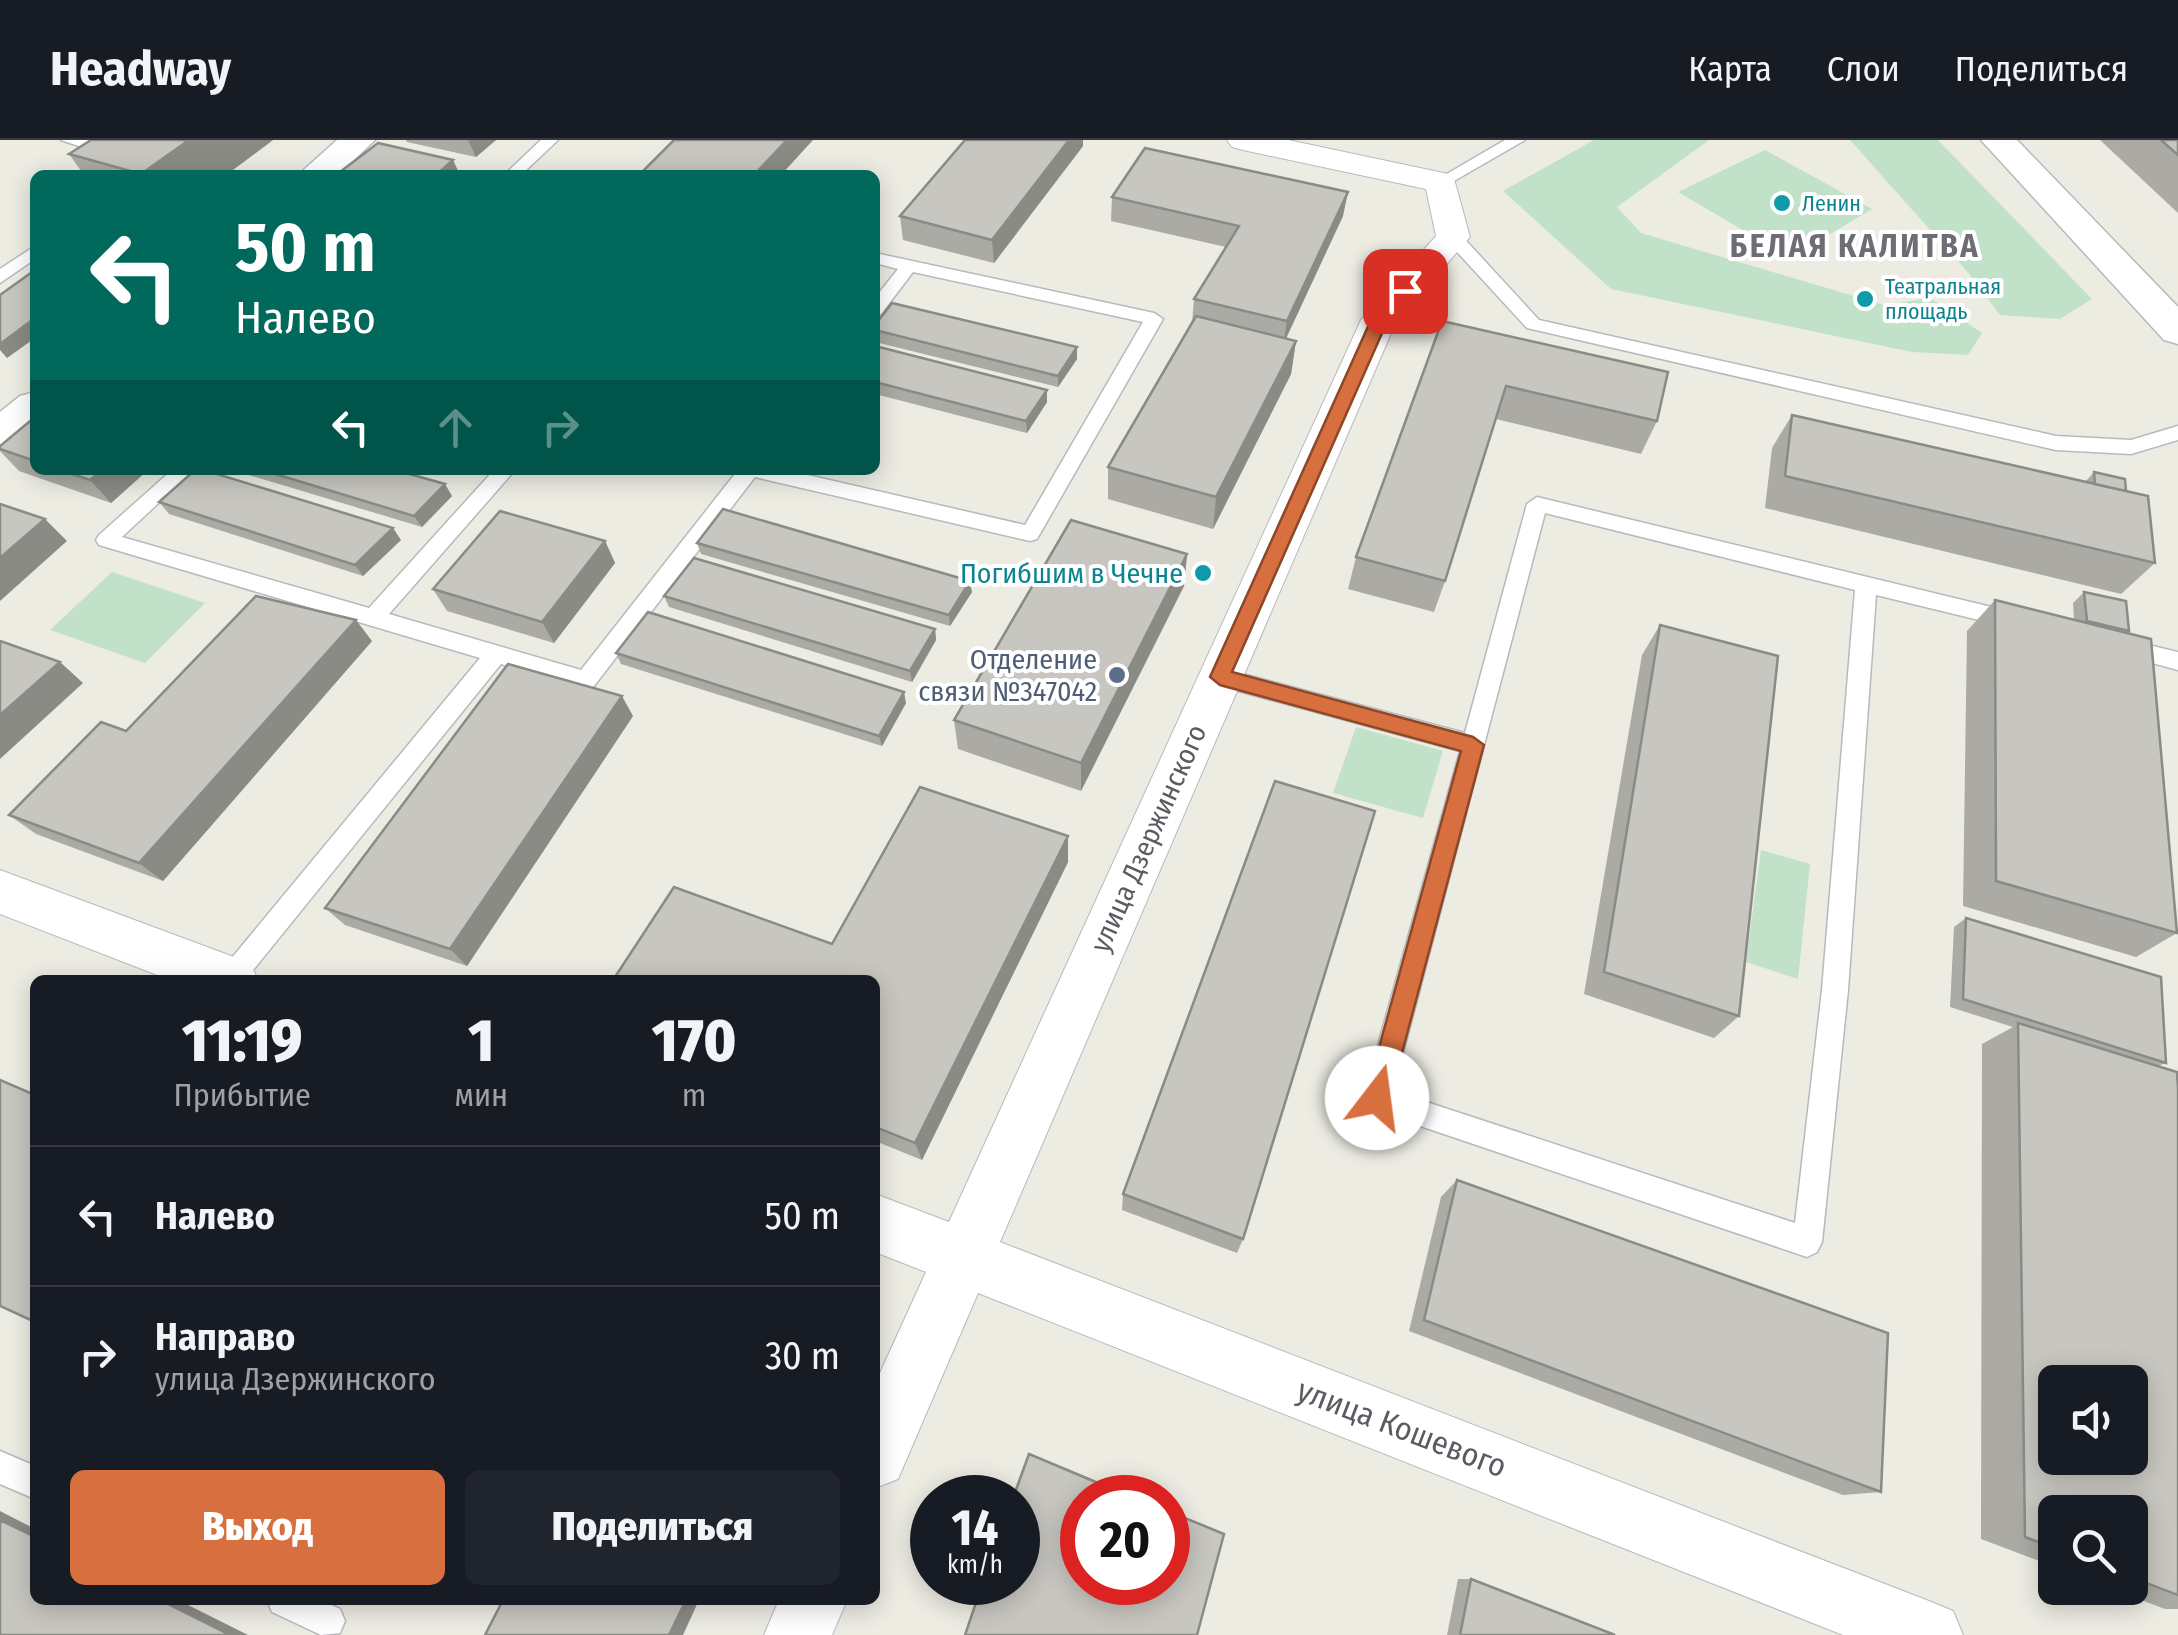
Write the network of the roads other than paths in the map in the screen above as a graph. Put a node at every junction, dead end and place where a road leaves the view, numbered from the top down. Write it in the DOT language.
graph roads {
  1 [pos="69,140"];
  2 [pos="124,140"];
  3 [pos="358,140"];
  4 [pos="550,140"];
  5 [pos="1244,140"];
  6 [pos="1516,140"];
  7 [pos="1998,140"];
  8 [pos="322,170"];
  9 [pos="517,170"];
  10 [pos="1441,182"];
  11 [pos="1454,236"];
  12 [pos="30,255"];
  13 [pos="880,259"];
  14 [pos="910,266"];
  15 [pos="0,278"];
  16 [pos="880,304"];
  17 [pos="2178,331"];
  18 [pos="30,410"];
  19 [pos="2178,433"];
  20 [pos="0,435"];
  21 [pos="178,475"];
  22 [pos="502,475"];
  23 [pos="748,475"];
  24 [pos="774,475"];
  25 [pos="1866,587"];
  26 [pos="371,620"];
  27 [pos="2046,628"];
  28 [pos="2102,642"];
  29 [pos="496,654"];
  30 [pos="2178,661"];
  31 [pos="1220,677"];
  32 [pos="1473,745"];
  33 [pos="0,892"];
  34 [pos="218,975"];
  35 [pos="235,975"];
  36 [pos="880,1225"];
  37 [pos="962,1255"];
  38 [pos="880,1444"];
  39 [pos="0,1467"];
  40 [pos="30,1481"];
  41 [pos="294,1605"];
  42 [pos="811,1605"];
  43 [pos="328,1621"];
  44 [pos="798,1635"];
  45 [pos="1928,1635"];
  1 -- 2 [label="lane"];
  3 -- 8 [label="main road"];
  4 -- 9 [label="lane"];
  5 -- 10 [label="street"];
  6 -- 10 [label="lane"];
  7 -- 17 [label="main road"];
  10 -- 11 [label="street"];
  11 -- 19 [label="lane"];
  11 -- 31 [label="street, улица Дзержинского"];
  12 -- 15 [label="lane"];
  13 -- 14 [label="lane"];
  14 -- 16 [label="lane"];
  14 -- 24 [label="lane"];
  18 -- 20 [label="main road"];
  21 -- 26 [label="lane"];
  22 -- 26 [label="lane"];
  23 -- 29 [label="lane"];
  25 -- 27 [label="lane"];
  25 -- 32 [label="lane"];
  25 -- 32 [label="lane"];
  26 -- 29 [label="lane"];
  28 -- 30 [label="lane"];
  29 -- 35 [label="lane"];
  31 -- 32 [label="lane"];
  31 -- 37 [label="street, улица Дзержинского"];
  33 -- 34 [label="street"];
  36 -- 37 [label="street, улица Кошевого"];
  37 -- 38 [label="street, улица Дзержинского"];
  37 -- 45 [label="street, улица Кошевого"];
  39 -- 40 [label="lane"];
  41 -- 43 [label="lane"];
  42 -- 44 [label="street"];
}
